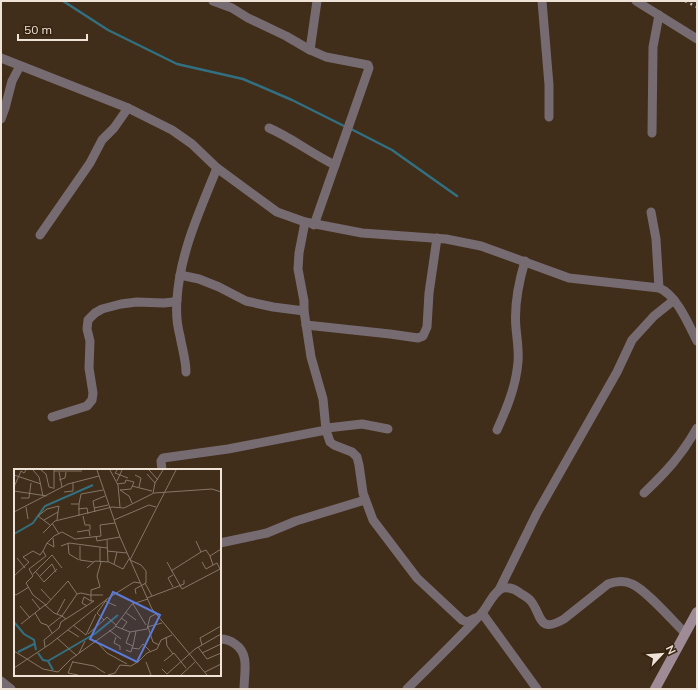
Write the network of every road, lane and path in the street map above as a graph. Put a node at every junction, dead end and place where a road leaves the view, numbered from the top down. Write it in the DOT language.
graph roads {
  1 [pos="213,1"];
  2 [pos="317,1"];
  3 [pos="542,1"];
  4 [pos="636,1"];
  5 [pos="660,14"];
  6 [pos="697,39"];
  7 [pos="310,50"];
  8 [pos="1,58"];
  9 [pos="20,66"];
  10 [pos="128,108"];
  11 [pos="549,117"];
  12 [pos="1,119"];
  13 [pos="269,128"];
  14 [pos="652,133"];
  15 [pos="335,165"];
  16 [pos="217,168"];
  17 [pos="651,212"];
  18 [pos="304,222"];
  19 [pos="314,225"];
  20 [pos="40,235"];
  21 [pos="437,238"];
  22 [pos="526,261"];
  23 [pos="180,275"];
  24 [pos="659,288"];
  25 [pos="177,300"];
  26 [pos="674,300"];
  27 [pos="304,311"];
  28 [pos="306,325"];
  29 [pos="697,340"];
  30 [pos="186,372"];
  31 [pos="52,417"];
  32 [pos="697,428"];
  33 [pos="326,429"];
  34 [pos="388,429"];
  35 [pos="497,430"];
  36 [pos="162,469"];
  37 [pos="644,493"];
  38 [pos="365,500"];
  39 [pos="221,543"];
  40 [pos="499,590"];
  41 [pos="697,612"];
  42 [pos="482,613"];
  43 [pos="685,633"];
  44 [pos="221,639"];
  45 [pos="1,681"];
  46 [pos="10,689"];
  47 [pos="244,689"];
  48 [pos="407,689"];
  49 [pos="537,689"];
  50 [pos="654,689"];
  1 -- 7 [label="street"];
  2 -- 7 [label="street"];
  3 -- 11 [label="street"];
  4 -- 5 [label="street"];
  5 -- 6 [label="street"];
  5 -- 14 [label="street"];
  7 -- 15 [label="street"];
  8 -- 9 [label="street"];
  9 -- 10 [label="street"];
  9 -- 12 [label="street"];
  10 -- 16 [label="street"];
  10 -- 20 [label="street"];
  13 -- 15 [label="street"];
  15 -- 19 [label="street"];
  16 -- 18 [label="street"];
  16 -- 23 [label="street"];
  17 -- 24 [label="street"];
  18 -- 19 [label="street"];
  18 -- 27 [label="street"];
  19 -- 21 [label="street"];
  21 -- 22 [label="street"];
  21 -- 28 [label="street"];
  22 -- 24 [label="street"];
  22 -- 35 [label="street"];
  23 -- 25 [label="street"];
  23 -- 27 [label="street"];
  24 -- 26 [label="street"];
  25 -- 30 [label="street"];
  25 -- 31 [label="street"];
  26 -- 29 [label="street"];
  26 -- 40 [label="street"];
  27 -- 28 [label="street"];
  28 -- 33 [label="street"];
  32 -- 37 [label="street"];
  33 -- 34 [label="street"];
  33 -- 36 [label="street"];
  33 -- 38 [label="street"];
  38 -- 39 [label="street"];
  38 -- 42 [label="street"];
  40 -- 42 [label="street"];
  40 -- 43 [label="street"];
  41 -- 43 [label="main road"];
  42 -- 48 [label="street"];
  42 -- 49 [label="street"];
  43 -- 50 [label="main road"];
  44 -- 47 [label="street"];
  45 -- 46 [label="street"];
}
